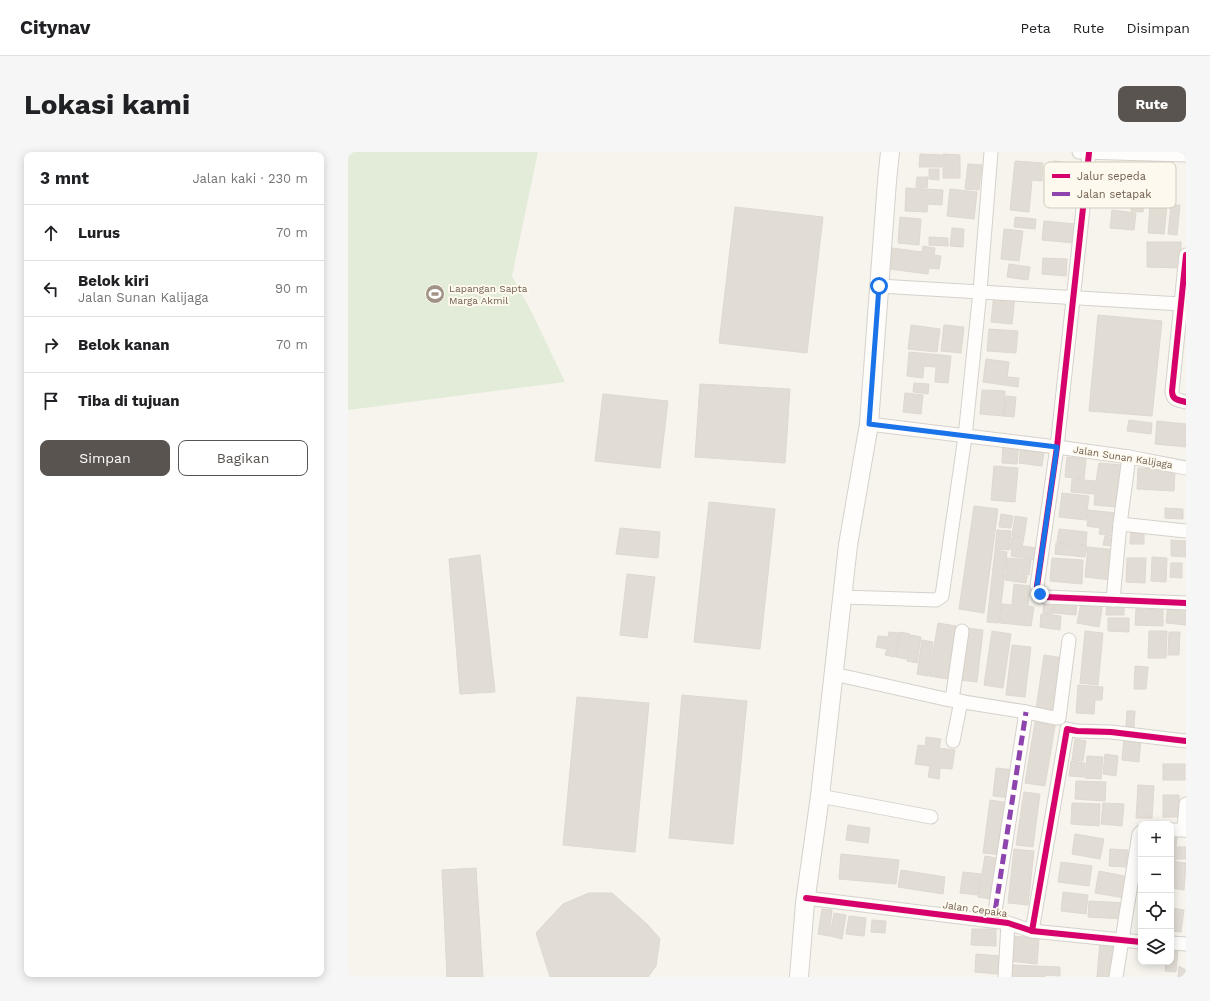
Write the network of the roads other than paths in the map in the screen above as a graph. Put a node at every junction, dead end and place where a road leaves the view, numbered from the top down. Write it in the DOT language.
graph roads {
  1 [pos="890,152"];
  2 [pos="991,152"];
  3 [pos="1084,152"];
  4 [pos="1186,155"];
  5 [pos="1083,162"];
  6 [pos="1079,208"];
  7 [pos="1186,255"];
  8 [pos="879,286"];
  9 [pos="980,291"];
  10 [pos="1072,297"];
  11 [pos="1181,304"];
  12 [pos="1186,402"];
  13 [pos="869,424"];
  14 [pos="965,437"];
  15 [pos="1057,447"];
  16 [pos="1129,457"];
  17 [pos="1186,468"];
  18 [pos="1120,524"];
  19 [pos="1186,530"];
  20 [pos="842,597"];
  21 [pos="1113,600"];
  22 [pos="1186,603"];
  23 [pos="962,631"];
  24 [pos="1069,640"];
  25 [pos="834,674"];
  26 [pos="956,701"];
  27 [pos="1026,712"];
  28 [pos="953,741"];
  29 [pos="1186,741"];
  30 [pos="820,796"];
  31 [pos="1186,804"];
  32 [pos="931,817"];
  33 [pos="1180,830"];
  34 [pos="1138,840"];
  35 [pos="806,898"];
  36 [pos="1008,923"];
  37 [pos="1032,931"];
  38 [pos="1122,941"];
  39 [pos="1138,942"];
  40 [pos="1174,943"];
  41 [pos="1186,944"];
  42 [pos="799,977"];
  43 [pos="1005,977"];
  44 [pos="1116,977"];
  1 -- 8 [label="main road"];
  2 -- 9 [label="street"];
  3 -- 4 [label="street"];
  3 -- 5 [label="street"];
  6 -- 10 [label="street"];
  7 -- 11 [label="street"];
  8 -- 9 [label="street"];
  8 -- 13 [label="main road"];
  9 -- 10 [label="street"];
  9 -- 14 [label="street"];
  10 -- 11 [label="street"];
  10 -- 15 [label="street"];
  11 -- 12 [label="street"];
  13 -- 14 [label="street, Jalan Sunan Kalijaga"];
  13 -- 20 [label="main road"];
  14 -- 15 [label="street, Jalan Sunan Kalijaga"];
  14 -- 20 [label="street"];
  15 -- 16 [label="street, Jalan Sunan Kalijaga"];
  15 -- 21 [label="street"];
  16 -- 17 [label="street, Jalan Sunan Kalijaga"];
  16 -- 18 [label="street"];
  18 -- 19 [label="street"];
  18 -- 21 [label="street"];
  20 -- 25 [label="main road"];
  21 -- 22 [label="street"];
  23 -- 26 [label="street"];
  24 -- 27 [label="street"];
  25 -- 26 [label="street"];
  25 -- 30 [label="main road"];
  26 -- 27 [label="street"];
  26 -- 28 [label="street"];
  27 -- 36 [label="street"];
  29 -- 37 [label="street"];
  30 -- 32 [label="street"];
  30 -- 35 [label="main road"];
  31 -- 33 [label="street"];
  34 -- 38 [label="street"];
  35 -- 36 [label="street, Jalan Cepaka"];
  35 -- 42 [label="main road"];
  36 -- 37 [label="street, Jalan Cepaka"];
  36 -- 43 [label="street"];
  37 -- 38 [label="street, Jalan Cepaka"];
  38 -- 39 [label="street, Jalan Cepaka"];
  38 -- 44 [label="street"];
  40 -- 41 [label="street"];
}
